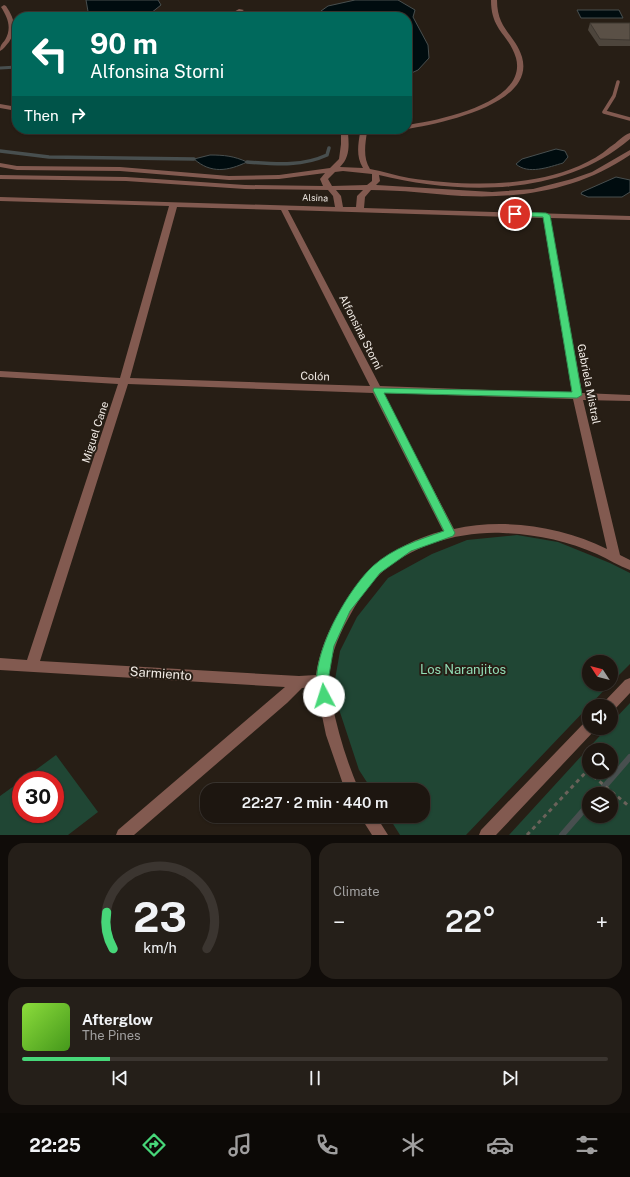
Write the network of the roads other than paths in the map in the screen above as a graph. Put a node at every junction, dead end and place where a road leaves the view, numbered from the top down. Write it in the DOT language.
graph roads {
  1 [pos="494,0"];
  2 [pos="4,7"];
  3 [pos="241,10"];
  4 [pos="237,12"];
  5 [pos="12,20"];
  6 [pos="12,27"];
  7 [pos="0,49"];
  8 [pos="618,82"];
  9 [pos="0,97"];
  10 [pos="0,106"];
  11 [pos="12,106"];
  12 [pos="12,108"];
  13 [pos="630,119"];
  14 [pos="412,126"];
  15 [pos="344,134"];
  16 [pos="364,134"];
  17 [pos="630,135"];
  18 [pos="630,152"];
  19 [pos="0,165"];
  20 [pos="331,170"];
  21 [pos="372,171"];
  22 [pos="0,177"];
  23 [pos="330,188"];
  24 [pos="366,188"];
  25 [pos="0,199"];
  26 [pos="174,204"];
  27 [pos="283,207"];
  28 [pos="339,209"];
  29 [pos="360,210"];
  30 [pos="546,215"];
  31 [pos="630,218"];
  32 [pos="0,374"];
  33 [pos="124,381"];
  34 [pos="378,390"];
  35 [pos="577,395"];
  36 [pos="630,398"];
  37 [pos="450,533"];
  38 [pos="615,557"];
  39 [pos="630,566"];
  40 [pos="0,664"];
  41 [pos="32,665"];
  42 [pos="322,681"];
  43 [pos="299,682"];
  44 [pos="630,684"];
  45 [pos="616,699"];
  46 [pos="582,734"];
  47 [pos="349,783"];
  48 [pos="372,823"];
  49 [pos="123,835"];
  50 [pos="381,835"];
  51 [pos="486,835"];
  1 -- 14 [label="street"];
  2 -- 5 [label="street"];
  3 -- 4 [label="street"];
  6 -- 7 [label="street"];
  8 -- 13 [label="lane"];
  9 -- 11 [label="street"];
  10 -- 12 [label="street"];
  15 -- 20 [label="street"];
  16 -- 21 [label="street"];
  17 -- 21 [label="street"];
  18 -- 24 [label="street"];
  19 -- 20 [label="street"];
  20 -- 21 [label="street"];
  20 -- 23 [label="street"];
  21 -- 24 [label="street"];
  22 -- 23 [label="street"];
  23 -- 24 [label="street"];
  23 -- 28 [label="street"];
  24 -- 29 [label="street"];
  25 -- 26 [label="street, Alsina"];
  26 -- 27 [label="street, Alsina"];
  26 -- 33 [label="street, Miguel Cane"];
  27 -- 28 [label="street, Alsina"];
  27 -- 34 [label="street, Alfonsina Storni"];
  28 -- 29 [label="street, Alsina"];
  29 -- 30 [label="street, Alsina"];
  30 -- 31 [label="street, Alsina"];
  30 -- 35 [label="street, Gabriela Mistral"];
  32 -- 33 [label="street, Colón"];
  33 -- 34 [label="street, Colón"];
  33 -- 41 [label="street, Miguel Cane"];
  34 -- 35 [label="street, Colón"];
  34 -- 37 [label="street, Alfonsina Storni"];
  35 -- 36 [label="street, Colón"];
  35 -- 38 [label="street, Gabriela Mistral"];
  37 -- 38 [label="street"];
  37 -- 42 [label="street"];
  38 -- 39 [label="street"];
  40 -- 41 [label="street, Sarmiento"];
  41 -- 43 [label="street, Sarmiento"];
  42 -- 43 [label="street, Sarmiento"];
  42 -- 47 [label="street"];
  43 -- 49 [label="street"];
  44 -- 45 [label="street"];
  46 -- 51 [label="street"];
  48 -- 50 [label="street"];
}
